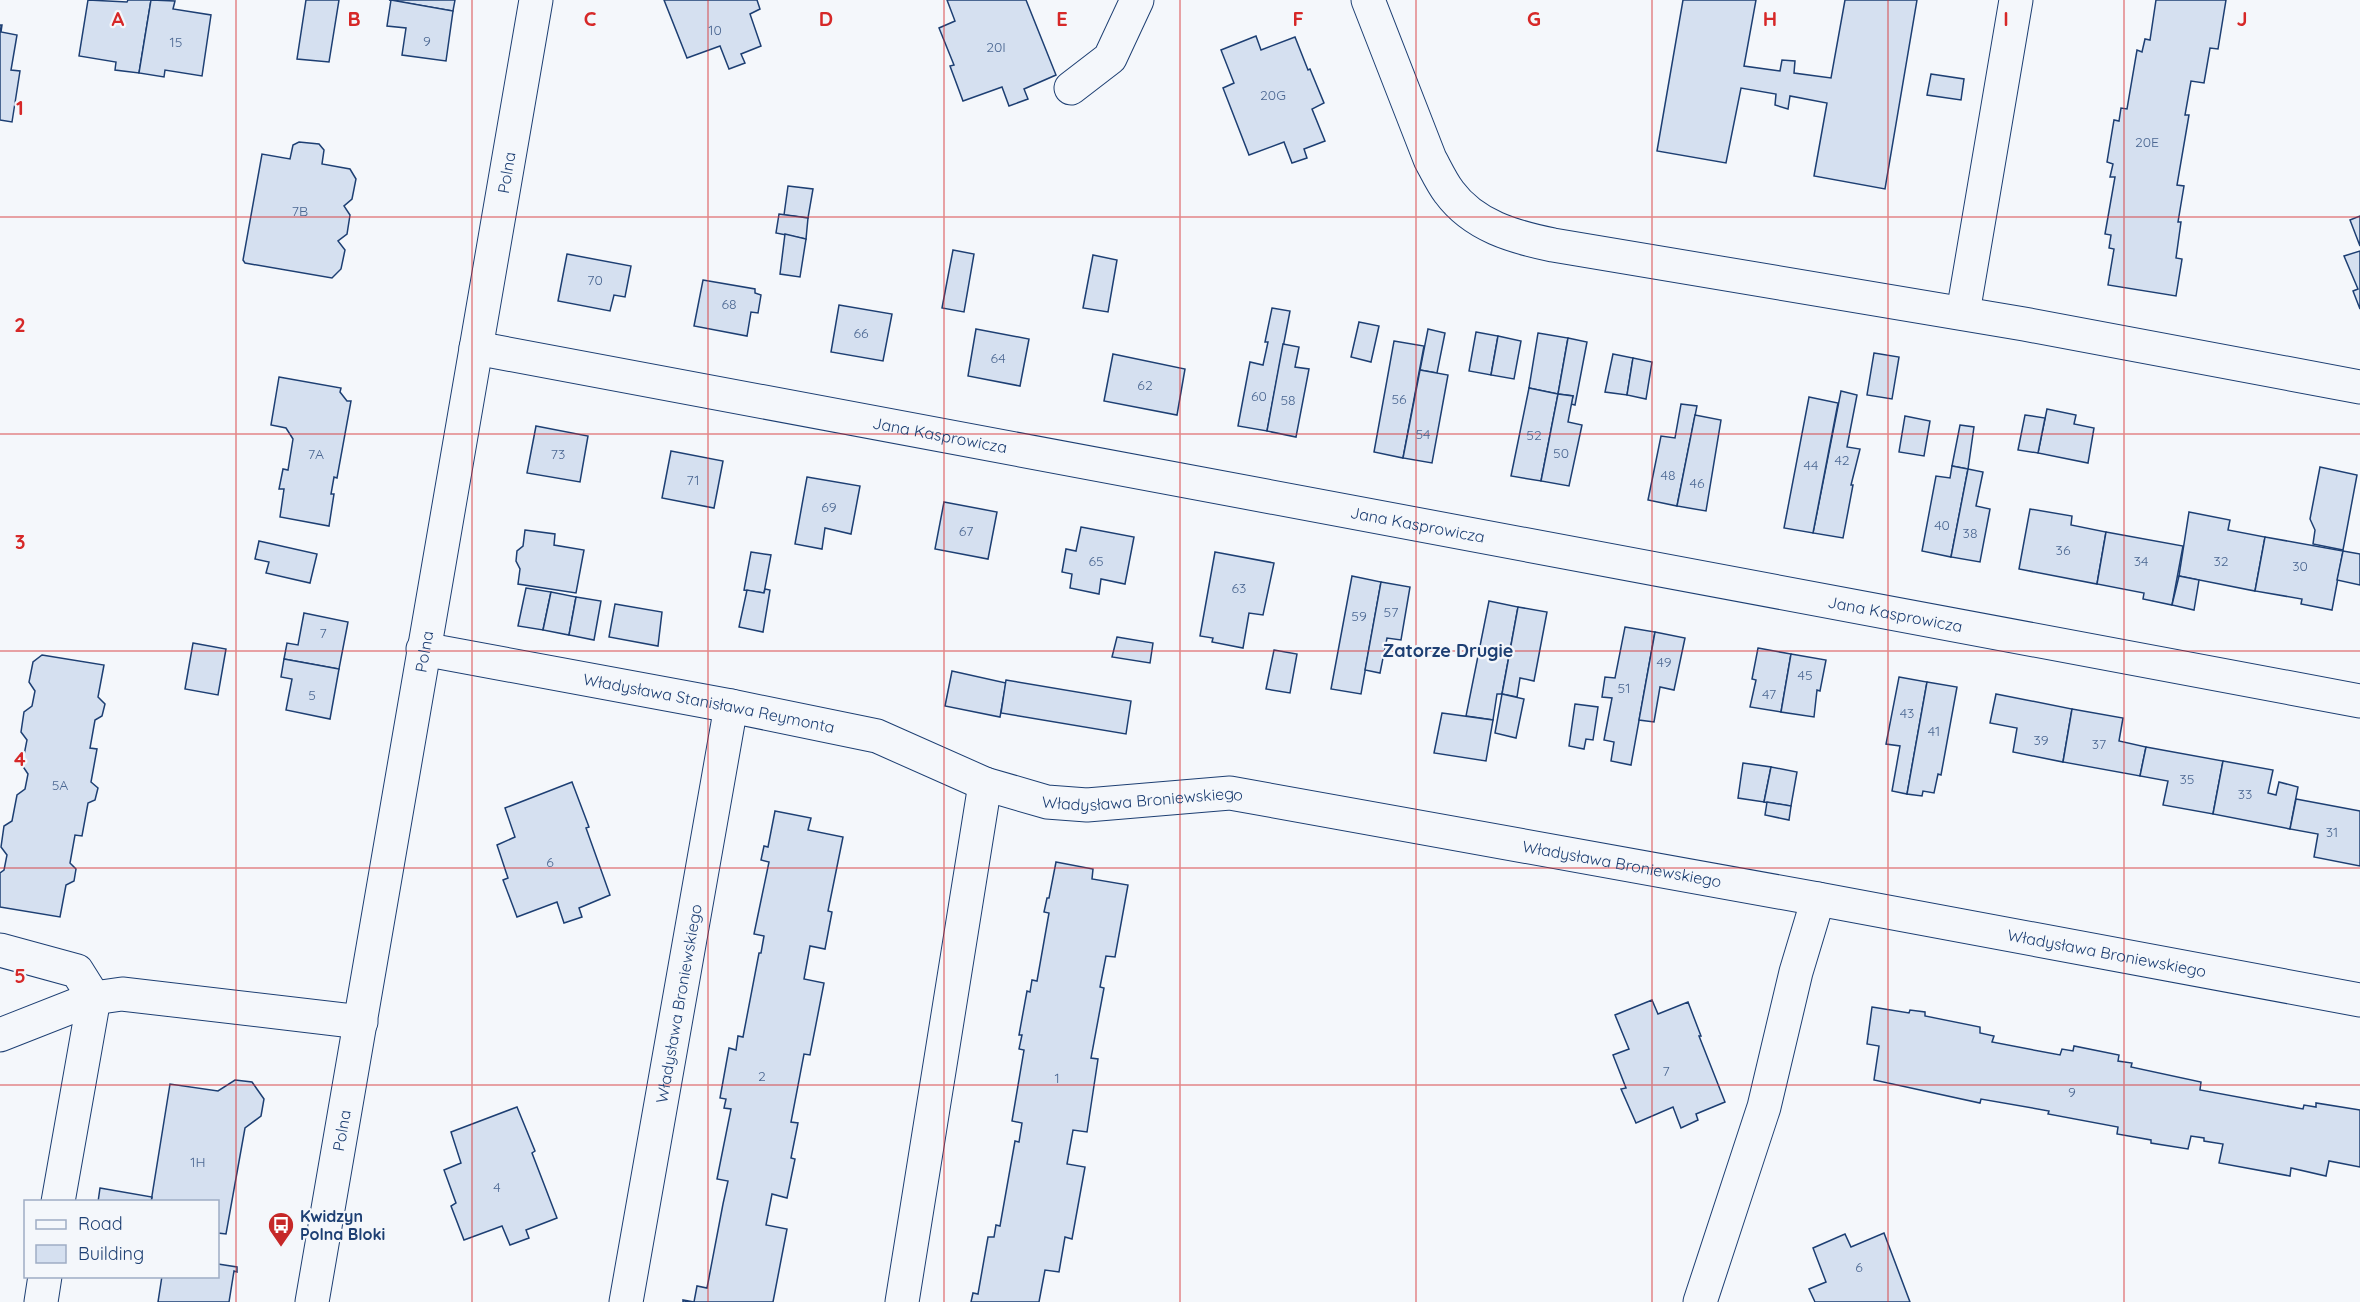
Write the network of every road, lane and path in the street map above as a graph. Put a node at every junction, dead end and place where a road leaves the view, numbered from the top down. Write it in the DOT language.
graph roads {
  1 [pos="536,0"];
  2 [pos="1137,0"];
  3 [pos="1368,0"];
  4 [pos="2016,0"];
  5 [pos="1071,88"];
  6 [pos="1963,313"];
  7 [pos="476,348"];
  8 [pos="2360,387"];
  9 [pos="423,649"];
  10 [pos="2360,701"];
  11 [pos="731,706"];
  12 [pos="985,784"];
  13 [pos="1818,899"];
  14 [pos="0,950"];
  15 [pos="94,998"];
  16 [pos="2360,1000"];
  17 [pos="361,1022"];
  18 [pos="0,1035"];
  19 [pos="58,1200"];
  20 [pos="45,1278"];
  21 [pos="41,1302"];
  22 [pos="312,1302"];
  23 [pos="626,1302"];
  24 [pos="902,1302"];
  25 [pos="1700,1302"];
  1 -- 7 [label="street, Polna"];
  2 -- 5 [label="street"];
  3 -- 6 [label="street"];
  4 -- 6 [label="street"];
  6 -- 8 [label="street"];
  7 -- 9 [label="street, Polna"];
  7 -- 10 [label="street, Jana Kasprowicza"];
  9 -- 11 [label="street, Władysława Stanisława Reymonta"];
  9 -- 17 [label="street, Polna"];
  11 -- 12 [label="street, Władysława Stanisława Reymonta"];
  11 -- 23 [label="street, Władysława Broniewskiego"];
  12 -- 13 [label="street, Władysława Broniewskiego"];
  12 -- 24 [label="street"];
  13 -- 16 [label="street, Władysława Broniewskiego"];
  13 -- 25 [label="street"];
  14 -- 15 [label="street"];
  15 -- 17 [label="street"];
  15 -- 18 [label="street"];
  15 -- 19 [label="street"];
  17 -- 22 [label="street, Polna"];
  20 -- 21 [label="street"];
}
